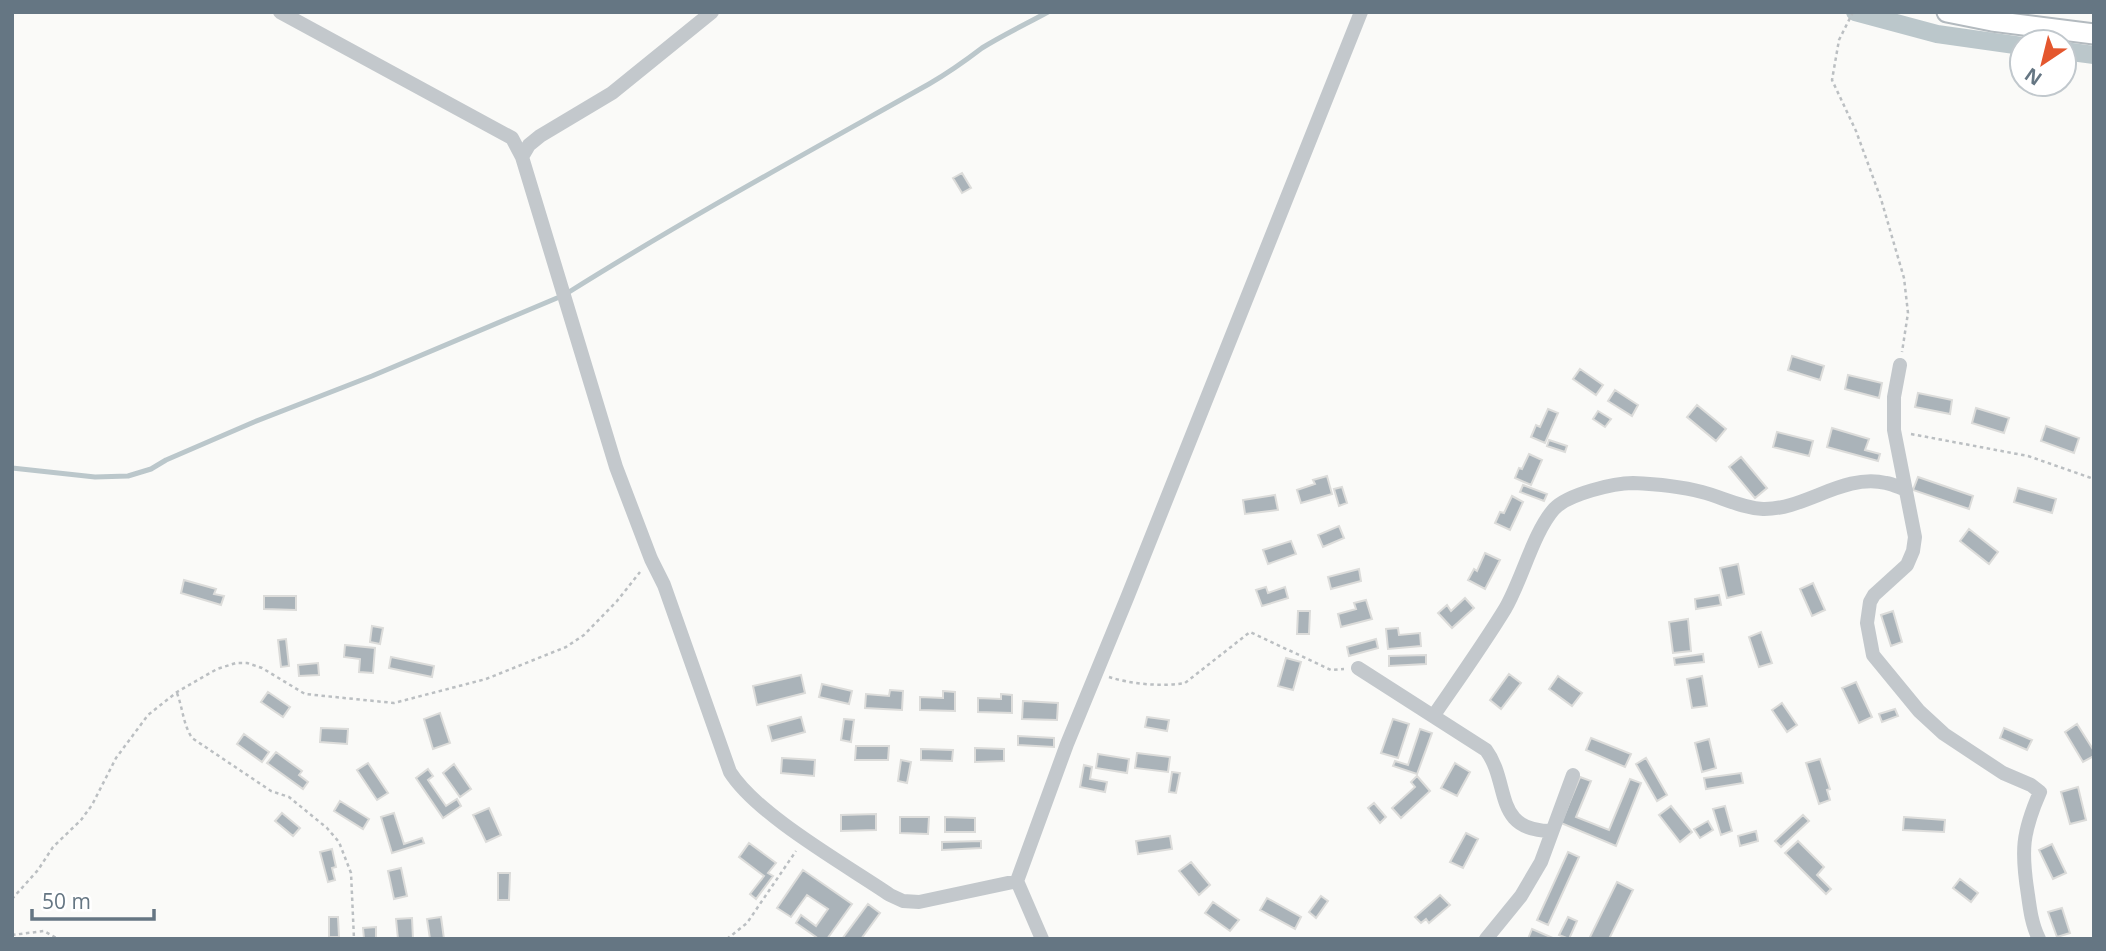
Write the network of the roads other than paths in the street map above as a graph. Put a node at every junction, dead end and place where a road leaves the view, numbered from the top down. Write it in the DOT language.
graph roads {
  1 [pos="280,12"];
  2 [pos="712,12"];
  3 [pos="1361,12"];
  4 [pos="1947,12"];
  5 [pos="2094,34"];
  6 [pos="522,157"];
  7 [pos="1900,365"];
  8 [pos="1906,490"];
  9 [pos="1358,668"];
  10 [pos="1434,715"];
  11 [pos="1573,775"];
  12 [pos="1552,831"];
  13 [pos="1017,880"];
  14 [pos="1042,939"];
  15 [pos="1486,939"];
  16 [pos="2039,939"];
  1 -- 6 [label="street"];
  2 -- 6 [label="street"];
  3 -- 13 [label="street"];
  4 -- 5 [label="street"];
  6 -- 13 [label="street"];
  7 -- 8 [label="street"];
  8 -- 10 [label="street"];
  8 -- 16 [label="street"];
  9 -- 10 [label="street"];
  10 -- 12 [label="street"];
  11 -- 12 [label="street"];
  12 -- 15 [label="street"];
  13 -- 14 [label="street"];
}
